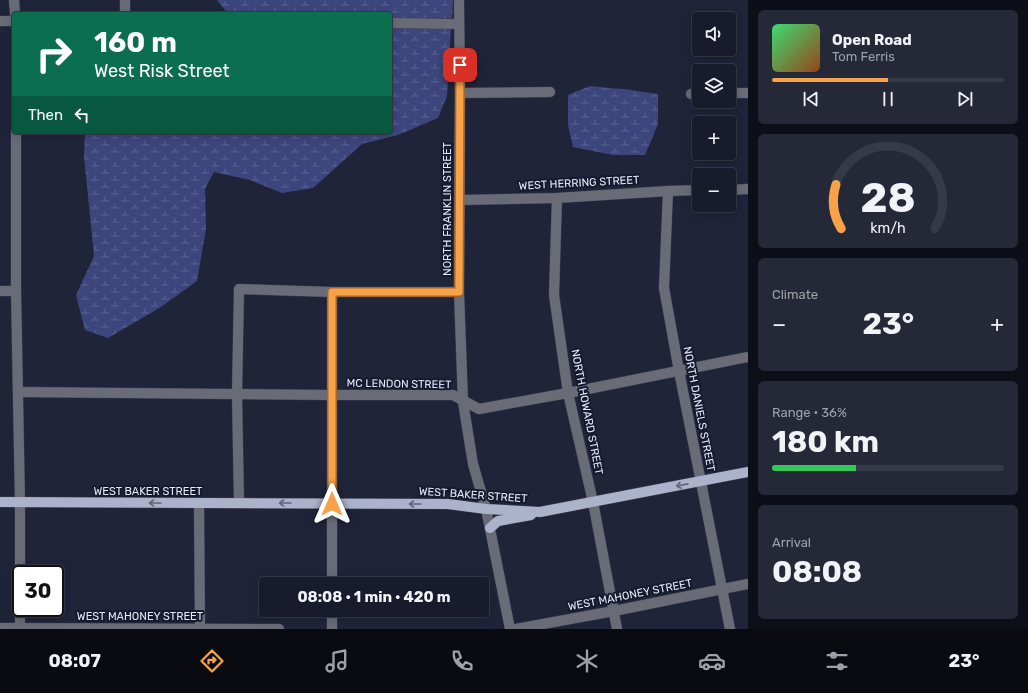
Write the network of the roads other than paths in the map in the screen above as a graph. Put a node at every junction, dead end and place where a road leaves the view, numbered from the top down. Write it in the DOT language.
graph roads {
  1 [pos="14,0"];
  2 [pos="125,0"];
  3 [pos="459,0"];
  4 [pos="15,12"];
  5 [pos="125,12"];
  6 [pos="0,20"];
  7 [pos="12,20"];
  8 [pos="392,23"];
  9 [pos="459,24"];
  10 [pos="550,92"];
  11 [pos="460,93"];
  12 [pos="736,93"];
  13 [pos="748,93"];
  14 [pos="16,134"];
  15 [pos="748,189"];
  16 [pos="692,190"];
  17 [pos="736,190"];
  18 [pos="668,191"];
  19 [pos="557,198"];
  20 [pos="460,200"];
  21 [pos="0,291"];
  22 [pos="16,291"];
  23 [pos="332,292"];
  24 [pos="459,292"];
  25 [pos="748,357"];
  26 [pos="679,371"];
  27 [pos="18,392"];
  28 [pos="568,393"];
  29 [pos="237,394"];
  30 [pos="332,395"];
  31 [pos="464,402"];
  32 [pos="748,472"];
  33 [pos="701,481"];
  34 [pos="0,502"];
  35 [pos="593,502"];
  36 [pos="20,503"];
  37 [pos="199,503"];
  38 [pos="239,503"];
  39 [pos="332,504"];
  40 [pos="486,509"];
  41 [pos="540,512"];
  42 [pos="490,528"];
  43 [pos="332,577"];
  44 [pos="748,584"];
  45 [pos="722,589"];
  46 [pos="614,611"];
  47 [pos="332,617"];
  48 [pos="0,628"];
  49 [pos="20,628"];
  50 [pos="200,629"];
  51 [pos="279,629"];
  52 [pos="332,629"];
  53 [pos="510,629"];
  54 [pos="516,629"];
  55 [pos="617,629"];
  56 [pos="730,629"];
  1 -- 4 [label="street"];
  2 -- 5 [label="street"];
  3 -- 9 [label="street, NORTH FRANKLIN STREET"];
  6 -- 7 [label="street"];
  8 -- 9 [label="street"];
  9 -- 11 [label="street, NORTH FRANKLIN STREET"];
  10 -- 11 [label="street"];
  11 -- 20 [label="street, NORTH FRANKLIN STREET"];
  12 -- 13 [label="street"];
  14 -- 22 [label="street"];
  15 -- 17 [label="street"];
  16 -- 18 [label="street, WEST HERRING STREET"];
  18 -- 19 [label="street, WEST HERRING STREET"];
  18 -- 26 [label="street, NORTH DANIELS STREET"];
  19 -- 20 [label="street, WEST HERRING STREET"];
  19 -- 28 [label="street, NORTH HOWARD STREET"];
  20 -- 24 [label="street, NORTH FRANKLIN STREET"];
  21 -- 22 [label="street"];
  22 -- 27 [label="street"];
  23 -- 24 [label="street"];
  23 -- 29 [label="street"];
  23 -- 30 [label="street"];
  24 -- 31 [label="street, NORTH FRANKLIN STREET"];
  25 -- 26 [label="street, MC LENDON STREET"];
  26 -- 28 [label="street, MC LENDON STREET"];
  26 -- 33 [label="street, NORTH DANIELS STREET"];
  27 -- 29 [label="street, MC LENDON STREET"];
  27 -- 36 [label="street"];
  28 -- 31 [label="street, MC LENDON STREET"];
  28 -- 35 [label="street, NORTH HOWARD STREET"];
  29 -- 30 [label="street, MC LENDON STREET"];
  29 -- 38 [label="street"];
  30 -- 31 [label="street, MC LENDON STREET"];
  30 -- 39 [label="street"];
  31 -- 40 [label="street, NORTH FRANKLIN STREET"];
  32 -- 33 [label="main road, WEST BAKER STREET"];
  33 -- 35 [label="main road, WEST BAKER STREET, one-way"];
  33 -- 45 [label="street, NORTH DANIELS STREET"];
  34 -- 36 [label="main road, WEST BAKER STREET"];
  35 -- 41 [label="main road, WEST BAKER STREET"];
  35 -- 46 [label="street, NORTH HOWARD STREET"];
  37 -- 36 [label="main road, WEST BAKER STREET, one-way"];
  36 -- 49 [label="street"];
  37 -- 38 [label="main road, WEST BAKER STREET"];
  37 -- 50 [label="street"];
  39 -- 38 [label="main road, WEST BAKER STREET, one-way"];
  40 -- 39 [label="main road, WEST BAKER STREET, one-way"];
  39 -- 43 [label="street"];
  40 -- 41 [label="main road, WEST BAKER STREET"];
  40 -- 42 [label="street, NORTH FRANKLIN STREET"];
  41 -- 42 [label="main road"];
  42 -- 53 [label="street, NORTH FRANKLIN STREET"];
  44 -- 45 [label="street, WEST MAHONEY STREET"];
  45 -- 46 [label="street, WEST MAHONEY STREET"];
  45 -- 56 [label="street, NORTH DANIELS STREET"];
  46 -- 54 [label="street, WEST MAHONEY STREET"];
  46 -- 55 [label="street, NORTH HOWARD STREET"];
  47 -- 52 [label="street"];
  48 -- 49 [label="street, WEST MAHONEY STREET"];
  49 -- 50 [label="street, WEST MAHONEY STREET"];
  50 -- 51 [label="street, WEST MAHONEY STREET"];
}
